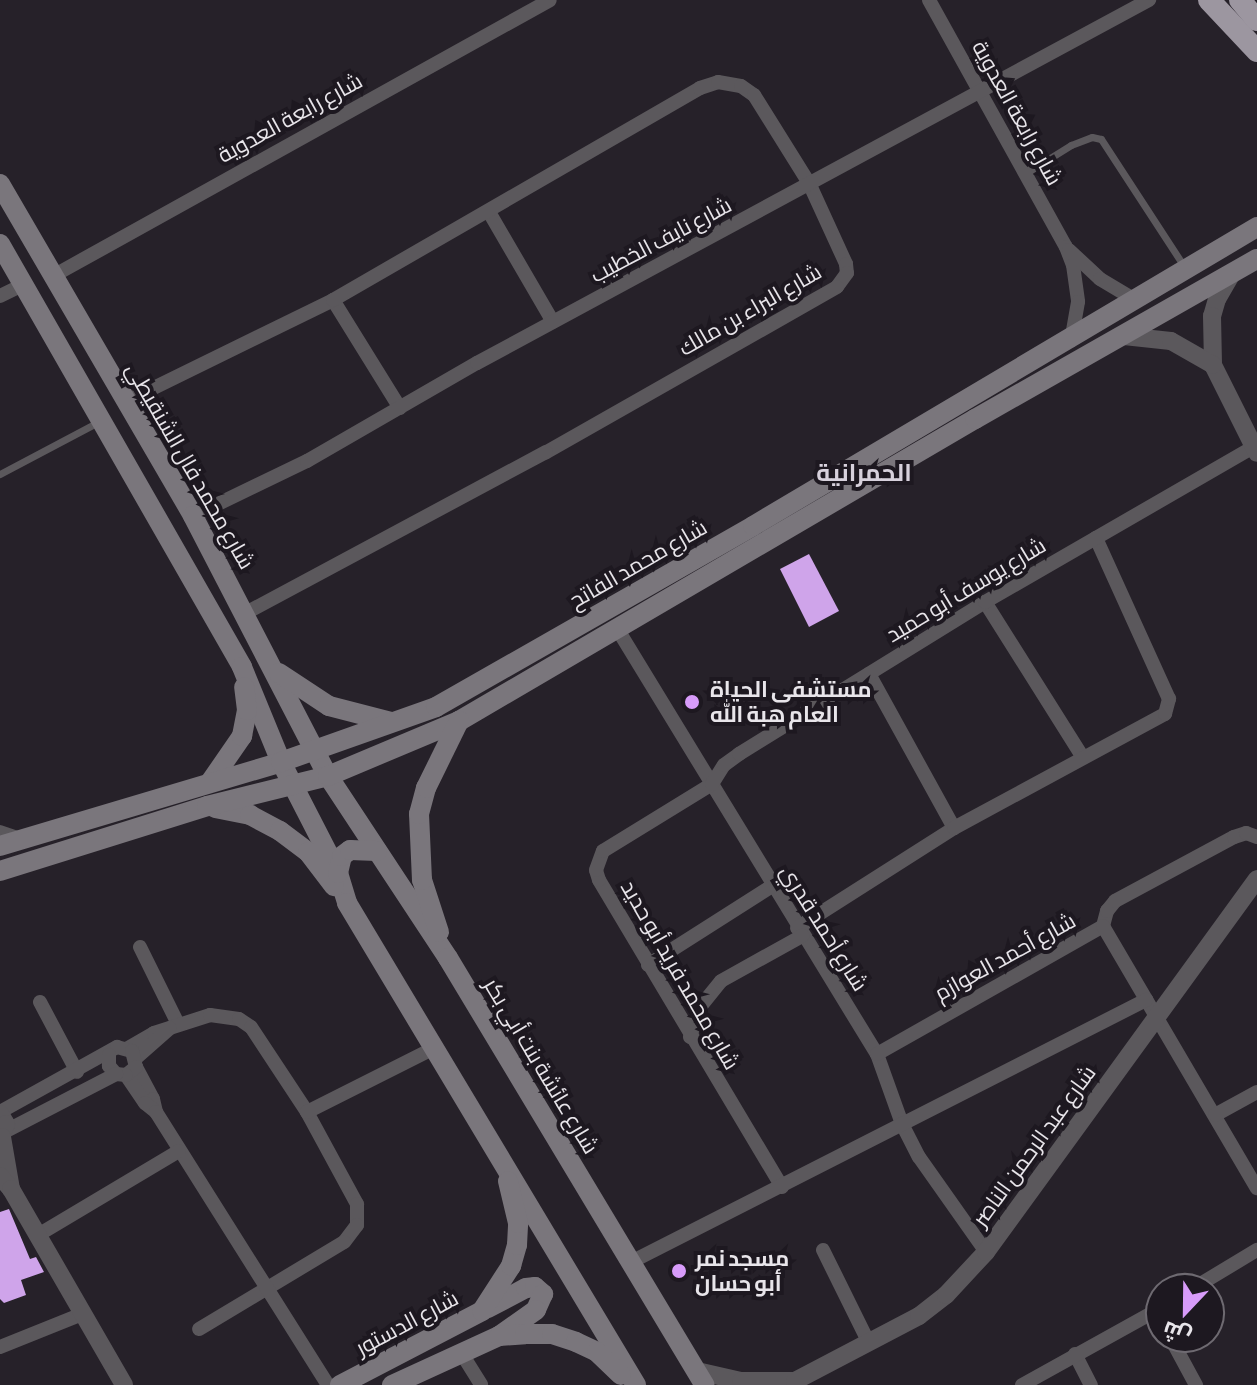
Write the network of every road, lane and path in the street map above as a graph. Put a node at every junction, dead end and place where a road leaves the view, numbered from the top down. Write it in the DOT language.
graph roads {
  1 [pos="550,0"];
  2 [pos="929,0"];
  3 [pos="1149,0"];
  4 [pos="1209,0"];
  5 [pos="1240,0"];
  6 [pos="1257,20"];
  7 [pos="1257,51"];
  8 [pos="982,90"];
  9 [pos="1026,173"];
  10 [pos="809,183"];
  11 [pos="0,184"];
  12 [pos="489,212"];
  13 [pos="1257,227"];
  14 [pos="0,244"];
  15 [pos="1066,247"];
  16 [pos="1257,259"];
  17 [pos="1186,270"];
  18 [pos="1231,275"];
  19 [pos="53,276"];
  20 [pos="23,285"];
  21 [pos="0,296"];
  22 [pos="333,300"];
  23 [pos="1135,300"];
  24 [pos="553,322"];
  25 [pos="1124,336"];
  26 [pos="1071,340"];
  27 [pos="1213,365"];
  28 [pos="125,402"];
  29 [pos="400,408"];
  30 [pos="102,420"];
  31 [pos="1255,450"];
  32 [pos="0,474"];
  33 [pos="193,516"];
  34 [pos="1096,538"];
  35 [pos="985,602"];
  36 [pos="246,613"];
  37 [pos="618,630"];
  38 [pos="242,667"];
  39 [pos="274,668"];
  40 [pos="869,674"];
  41 [pos="459,721"];
  42 [pos="391,722"];
  43 [pos="315,751"];
  44 [pos="1082,756"];
  45 [pos="281,762"];
  46 [pos="328,776"];
  47 [pos="211,781"];
  48 [pos="712,784"];
  49 [pos="294,787"];
  50 [pos="207,806"];
  51 [pos="954,828"];
  52 [pos="0,832"];
  53 [pos="1257,837"];
  54 [pos="20,839"];
  55 [pos="0,846"];
  56 [pos="377,851"];
  57 [pos="0,871"];
  58 [pos="338,873"];
  59 [pos="1257,879"];
  60 [pos="772,886"];
  61 [pos="347,903"];
  62 [pos="1103,926"];
  63 [pos="800,932"];
  64 [pos="140,947"];
  65 [pos="448,958"];
  66 [pos="648,965"];
  67 [pos="1146,1000"];
  68 [pos="40,1002"];
  69 [pos="1156,1018"];
  70 [pos="174,1026"];
  71 [pos="690,1037"];
  72 [pos="436,1047"];
  73 [pos="877,1054"];
  74 [pos="128,1064"];
  75 [pos="77,1072"];
  76 [pos="1257,1092"];
  77 [pos="307,1112"];
  78 [pos="1215,1115"];
  79 [pos="902,1124"];
  80 [pos="2,1126"];
  81 [pos="179,1151"];
  82 [pos="503,1161"];
  83 [pos="6,1183"];
  84 [pos="782,1187"];
  85 [pos="1257,1188"];
  86 [pos="38,1235"];
  87 [pos="823,1250"];
  88 [pos="1257,1250"];
  89 [pos="986,1252"];
  90 [pos="633,1261"];
  91 [pos="1219,1273"];
  92 [pos="268,1287"];
  93 [pos="482,1311"];
  94 [pos="82,1314"];
  95 [pos="1145,1320"];
  96 [pos="199,1329"];
  97 [pos="499,1336"];
  98 [pos="869,1343"];
  99 [pos="0,1347"];
  100 [pos="1179,1353"];
  101 [pos="462,1354"];
  102 [pos="1075,1354"];
  103 [pos="701,1378"];
  104 [pos="794,1383"];
  105 [pos="397,1384"];
  106 [pos="124,1385"];
  107 [pos="328,1385"];
  108 [pos="340,1385"];
  109 [pos="481,1385"];
  110 [pos="634,1385"];
  111 [pos="1022,1385"];
  112 [pos="1091,1385"];
  113 [pos="1196,1385"];
  1 -- 19 [label="street, شارع رابعة العدوية"];
  2 -- 8 [label="street, شارع رابعة العدوية"];
  3 -- 8 [label="street, شارع نايف الخطيب"];
  4 -- 7 [label="highway"];
  5 -- 6 [label="highway"];
  8 -- 9 [label="street, شارع رابعة العدوية"];
  8 -- 10 [label="street, شارع نايف الخطيب"];
  9 -- 15 [label="street, شارع رابعة العدوية"];
  9 -- 17 [label="lane"];
  10 -- 12 [label="street, شارع البراء بن مالك"];
  10 -- 24 [label="street, شارع نايف الخطيب"];
  10 -- 36 [label="street, شارع البراء بن مالك"];
  11 -- 19 [label="main road, شارع محمد فال الشنقيطي"];
  12 -- 22 [label="street, شارع البراء بن مالك"];
  12 -- 24 [label="street"];
  13 -- 17 [label="main road, شارع محمد الفاتح"];
  14 -- 20 [label="main road"];
  15 -- 23 [label="street, شارع رابعة العدوية"];
  15 -- 26 [label="street, شارع رابعة العدوية"];
  16 -- 18 [label="main road"];
  17 -- 23 [label="main road, شارع محمد الفاتح"];
  18 -- 25 [label="main road"];
  18 -- 27 [label="street"];
  19 -- 28 [label="main road, شارع محمد فال الشنقيطي"];
  20 -- 21 [label="street"];
  20 -- 30 [label="main road"];
  22 -- 28 [label="street, شارع البراء بن مالك"];
  22 -- 29 [label="street"];
  23 -- 26 [label="main road, شارع محمد الفاتح"];
  24 -- 29 [label="street, شارع نايف الخطيب"];
  25 -- 27 [label="street"];
  25 -- 37 [label="main road"];
  26 -- 42 [label="main road, شارع محمد الفاتح"];
  27 -- 31 [label="street"];
  28 -- 33 [label="main road, شارع محمد فال الشنقيطي"];
  29 -- 33 [label="street, شارع نايف الخطيب"];
  30 -- 32 [label="lane"];
  30 -- 38 [label="main road"];
  31 -- 34 [label="street, شارع يوسف أبو حميد"];
  33 -- 36 [label="main road, شارع محمد فال الشنقيطي"];
  34 -- 35 [label="street, شارع يوسف أبو حميد"];
  34 -- 44 [label="street"];
  35 -- 40 [label="street, شارع يوسف أبو حميد"];
  35 -- 44 [label="street"];
  36 -- 39 [label="main road, شارع محمد فال الشنقيطي"];
  37 -- 41 [label="main road"];
  37 -- 48 [label="street, شارع أحمد قدري"];
  38 -- 45 [label="main road"];
  38 -- 47 [label="main road"];
  39 -- 42 [label="main road"];
  39 -- 43 [label="main road, شارع محمد فال الشنقيطي"];
  40 -- 48 [label="street, شارع يوسف أبو حميد"];
  40 -- 51 [label="street"];
  41 -- 46 [label="main road"];
  41 -- 65 [label="main road"];
  42 -- 43 [label="main road, شارع محمد الفاتح"];
  43 -- 45 [label="main road, شارع محمد الفاتح"];
  43 -- 46 [label="main road, شارع محمد فال الشنقيطي"];
  44 -- 51 [label="street"];
  45 -- 47 [label="main road, شارع محمد الفاتح"];
  45 -- 49 [label="main road"];
  46 -- 49 [label="main road"];
  46 -- 56 [label="main road, شارع عائشة بنت أبي بكر"];
  47 -- 54 [label="main road, شارع محمد الفاتح"];
  48 -- 60 [label="street, شارع أحمد قدري"];
  48 -- 66 [label="street, شارع محمد فريد أبو حديد"];
  49 -- 50 [label="main road"];
  49 -- 58 [label="main road"];
  50 -- 57 [label="main road"];
  50 -- 61 [label="main road"];
  51 -- 63 [label="street"];
  52 -- 54 [label="street"];
  53 -- 62 [label="street"];
  54 -- 55 [label="main road, شارع محمد الفاتح"];
  56 -- 58 [label="main road"];
  56 -- 65 [label="main road, شارع عائشة بنت أبي بكر"];
  58 -- 61 [label="main road"];
  59 -- 69 [label="street, شارع عبد الرحمن الناصر"];
  60 -- 63 [label="street, شارع أحمد قدري"];
  60 -- 66 [label="street"];
  61 -- 72 [label="main road"];
  62 -- 67 [label="street, شارع أحمد العوازم"];
  62 -- 73 [label="street, شارع أحمد العوازم"];
  63 -- 71 [label="street"];
  63 -- 73 [label="street, شارع أحمد قدري"];
  64 -- 70 [label="street"];
  65 -- 90 [label="main road, شارع عائشة بنت أبي بكر"];
  66 -- 71 [label="street, شارع محمد فريد أبو حديد"];
  67 -- 69 [label="street, شارع أحمد العوازم"];
  67 -- 79 [label="street"];
  68 -- 75 [label="street"];
  69 -- 78 [label="street, شارع أحمد العوازم"];
  69 -- 89 [label="street, شارع عبد الرحمن الناصر"];
  70 -- 74 [label="street"];
  70 -- 77 [label="street"];
  71 -- 84 [label="street, شارع محمد فريد أبو حديد"];
  72 -- 77 [label="street"];
  72 -- 82 [label="main road"];
  73 -- 79 [label="street, شارع أحمد قدري"];
  74 -- 75 [label="street"];
  74 -- 80 [label="street"];
  74 -- 81 [label="street"];
  75 -- 80 [label="street"];
  76 -- 78 [label="street"];
  77 -- 92 [label="street"];
  78 -- 85 [label="street, شارع أحمد العوازم"];
  79 -- 84 [label="street"];
  79 -- 89 [label="street, شارع أحمد قدري"];
  80 -- 83 [label="street"];
  81 -- 86 [label="street"];
  81 -- 92 [label="street"];
  82 -- 93 [label="main road, شارع الدستور"];
  82 -- 110 [label="main road"];
  83 -- 86 [label="street"];
  84 -- 90 [label="street"];
  86 -- 94 [label="street"];
  87 -- 98 [label="street"];
  88 -- 91 [label="street"];
  89 -- 98 [label="street, شارع عبد الرحمن الناصر"];
  90 -- 103 [label="main road, شارع عائشة بنت أبي بكر"];
  92 -- 96 [label="street"];
  92 -- 107 [label="street"];
  93 -- 97 [label="main road"];
  93 -- 108 [label="main road, شارع الدستور"];
  94 -- 99 [label="street"];
  94 -- 106 [label="street"];
  95 -- 102 [label="street"];
  97 -- 101 [label="main road"];
  97 -- 110 [label="main road"];
  98 -- 104 [label="street, شارع عبد الرحمن الناصر"];
  100 -- 113 [label="street"];
  101 -- 105 [label="main road"];
  101 -- 109 [label="street"];
  102 -- 111 [label="street"];
  102 -- 112 [label="street"];
  103 -- 104 [label="street, شارع عبد الرحمن الناصر"];
}
